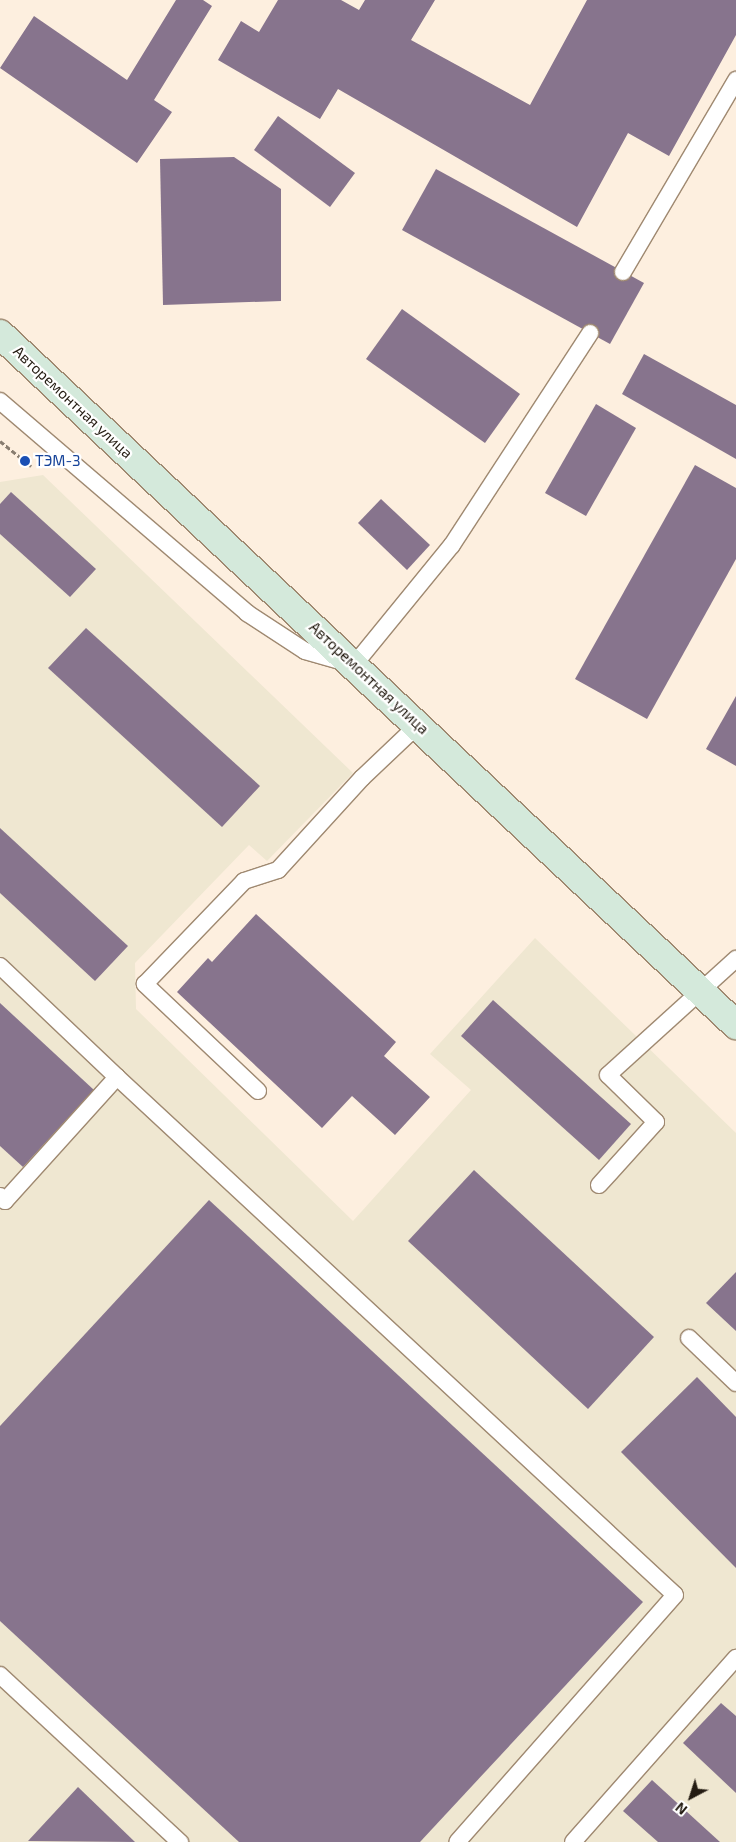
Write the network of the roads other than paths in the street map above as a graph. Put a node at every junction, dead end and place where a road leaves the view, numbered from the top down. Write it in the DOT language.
graph roads {
  1 [pos="736,80"];
  2 [pos="623,272"];
  3 [pos="0,334"];
  4 [pos="590,334"];
  5 [pos="3,413"];
  6 [pos="354,665"];
  7 [pos="419,724"];
  8 [pos="736,959"];
  9 [pos="0,966"];
  10 [pos="702,992"];
  11 [pos="736,1025"];
  12 [pos="117,1077"];
  13 [pos="258,1091"];
  14 [pos="599,1185"];
  15 [pos="0,1196"];
  16 [pos="689,1338"];
  17 [pos="736,1383"];
  18 [pos="736,1658"];
  19 [pos="0,1675"];
  20 [pos="180,1842"];
  21 [pos="457,1842"];
  22 [pos="572,1842"];
  1 -- 2 [label="lane"];
  3 -- 6 [label="street, Авторемонтная улица"];
  4 -- 6 [label="lane"];
  5 -- 6 [label="lane"];
  6 -- 7 [label="street, Авторемонтная улица"];
  7 -- 10 [label="street, Авторемонтная улица"];
  7 -- 13 [label="lane"];
  8 -- 10 [label="lane"];
  9 -- 12 [label="lane"];
  10 -- 11 [label="street, Авторемонтная улица"];
  10 -- 14 [label="lane"];
  12 -- 15 [label="lane"];
  12 -- 21 [label="lane"];
  16 -- 17 [label="lane"];
  18 -- 22 [label="lane"];
  19 -- 20 [label="lane"];
}
